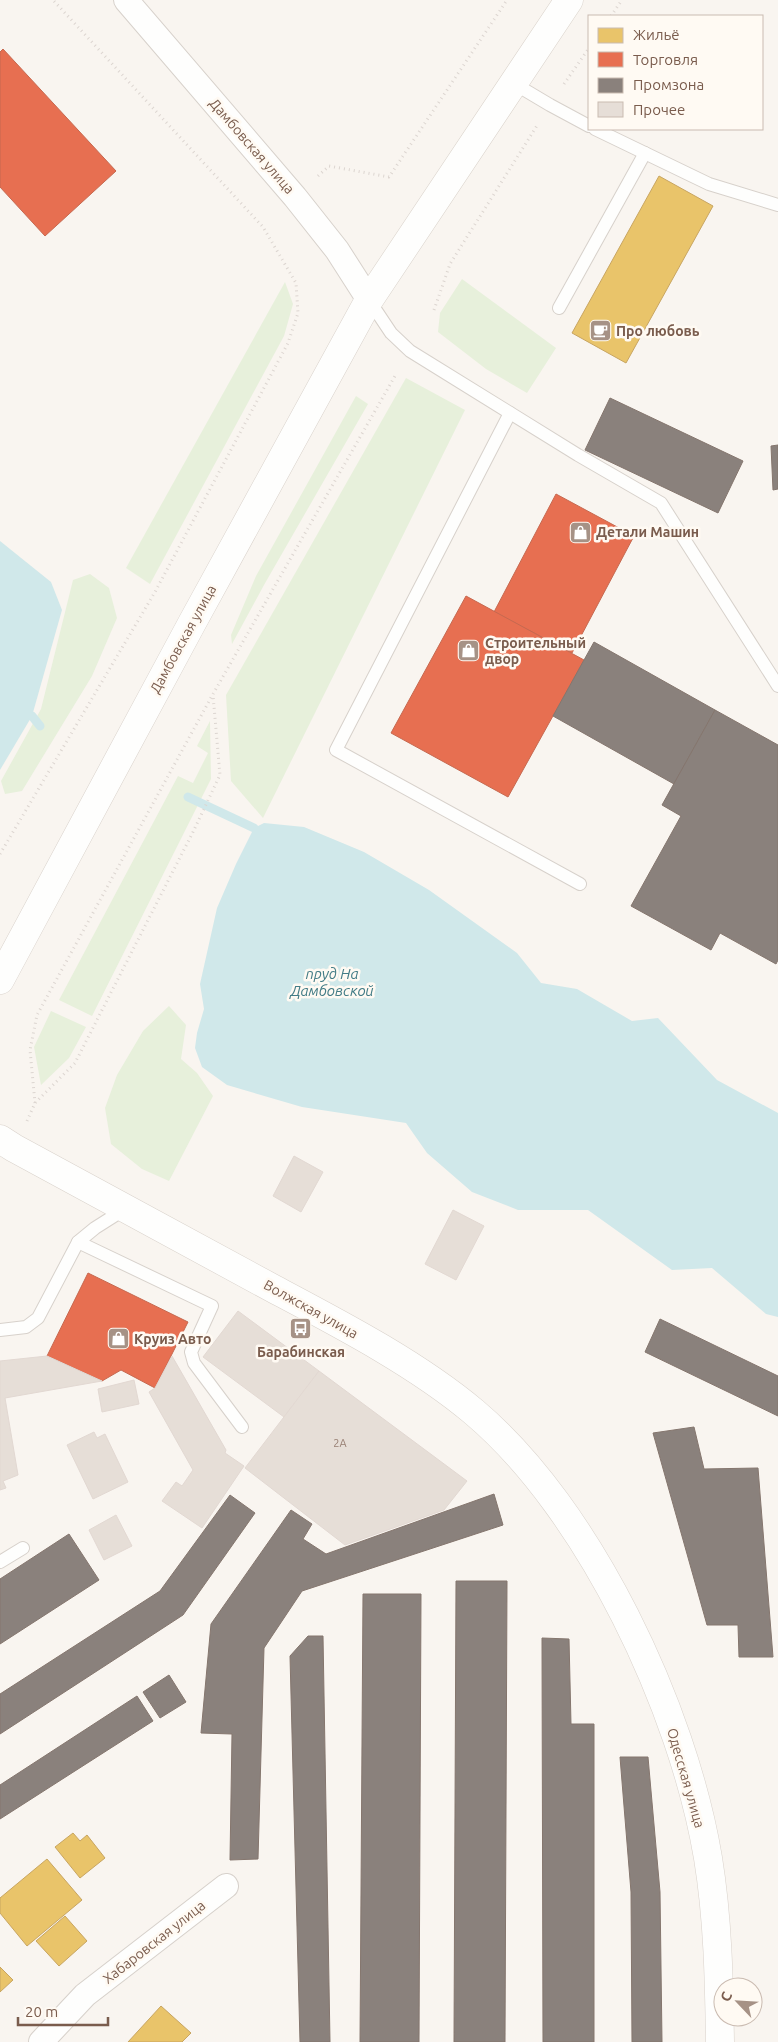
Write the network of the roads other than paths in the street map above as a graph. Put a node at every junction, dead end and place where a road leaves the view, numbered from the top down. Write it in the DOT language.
graph roads {
  1 [pos="126,0"];
  2 [pos="569,0"];
  3 [pos="513,83"];
  4 [pos="588,125"];
  5 [pos="597,130"];
  6 [pos="645,153"];
  7 [pos="778,206"];
  8 [pos="369,300"];
  9 [pos="559,308"];
  10 [pos="510,413"];
  11 [pos="778,686"];
  12 [pos="580,884"];
  13 [pos="0,980"];
  14 [pos="0,1139"];
  15 [pos="125,1209"];
  16 [pos="78,1242"];
  17 [pos="0,1330"];
  18 [pos="242,1427"];
  19 [pos="578,1535"];
  20 [pos="23,1548"];
  21 [pos="0,1562"];
  22 [pos="226,1886"];
  23 [pos="41,2042"];
  24 [pos="720,2042"];
  1 -- 8 [label="street, Дамбовская улица"];
  2 -- 3 [label="street, Дамбовская улица"];
  3 -- 4 [label="lane"];
  3 -- 8 [label="street, Дамбовская улица"];
  5 -- 6 [label="lane"];
  6 -- 7 [label="lane"];
  6 -- 9 [label="lane"];
  8 -- 10 [label="lane"];
  8 -- 13 [label="street, Дамбовская улица"];
  10 -- 11 [label="lane"];
  10 -- 12 [label="lane"];
  14 -- 15 [label="street, Волжская улица"];
  15 -- 16 [label="lane"];
  15 -- 19 [label="street, Волжская улица"];
  16 -- 17 [label="lane"];
  16 -- 18 [label="lane"];
  19 -- 24 [label="street, Одесская улица"];
  20 -- 21 [label="lane"];
  22 -- 23 [label="street, Хабаровская улица"];
}
